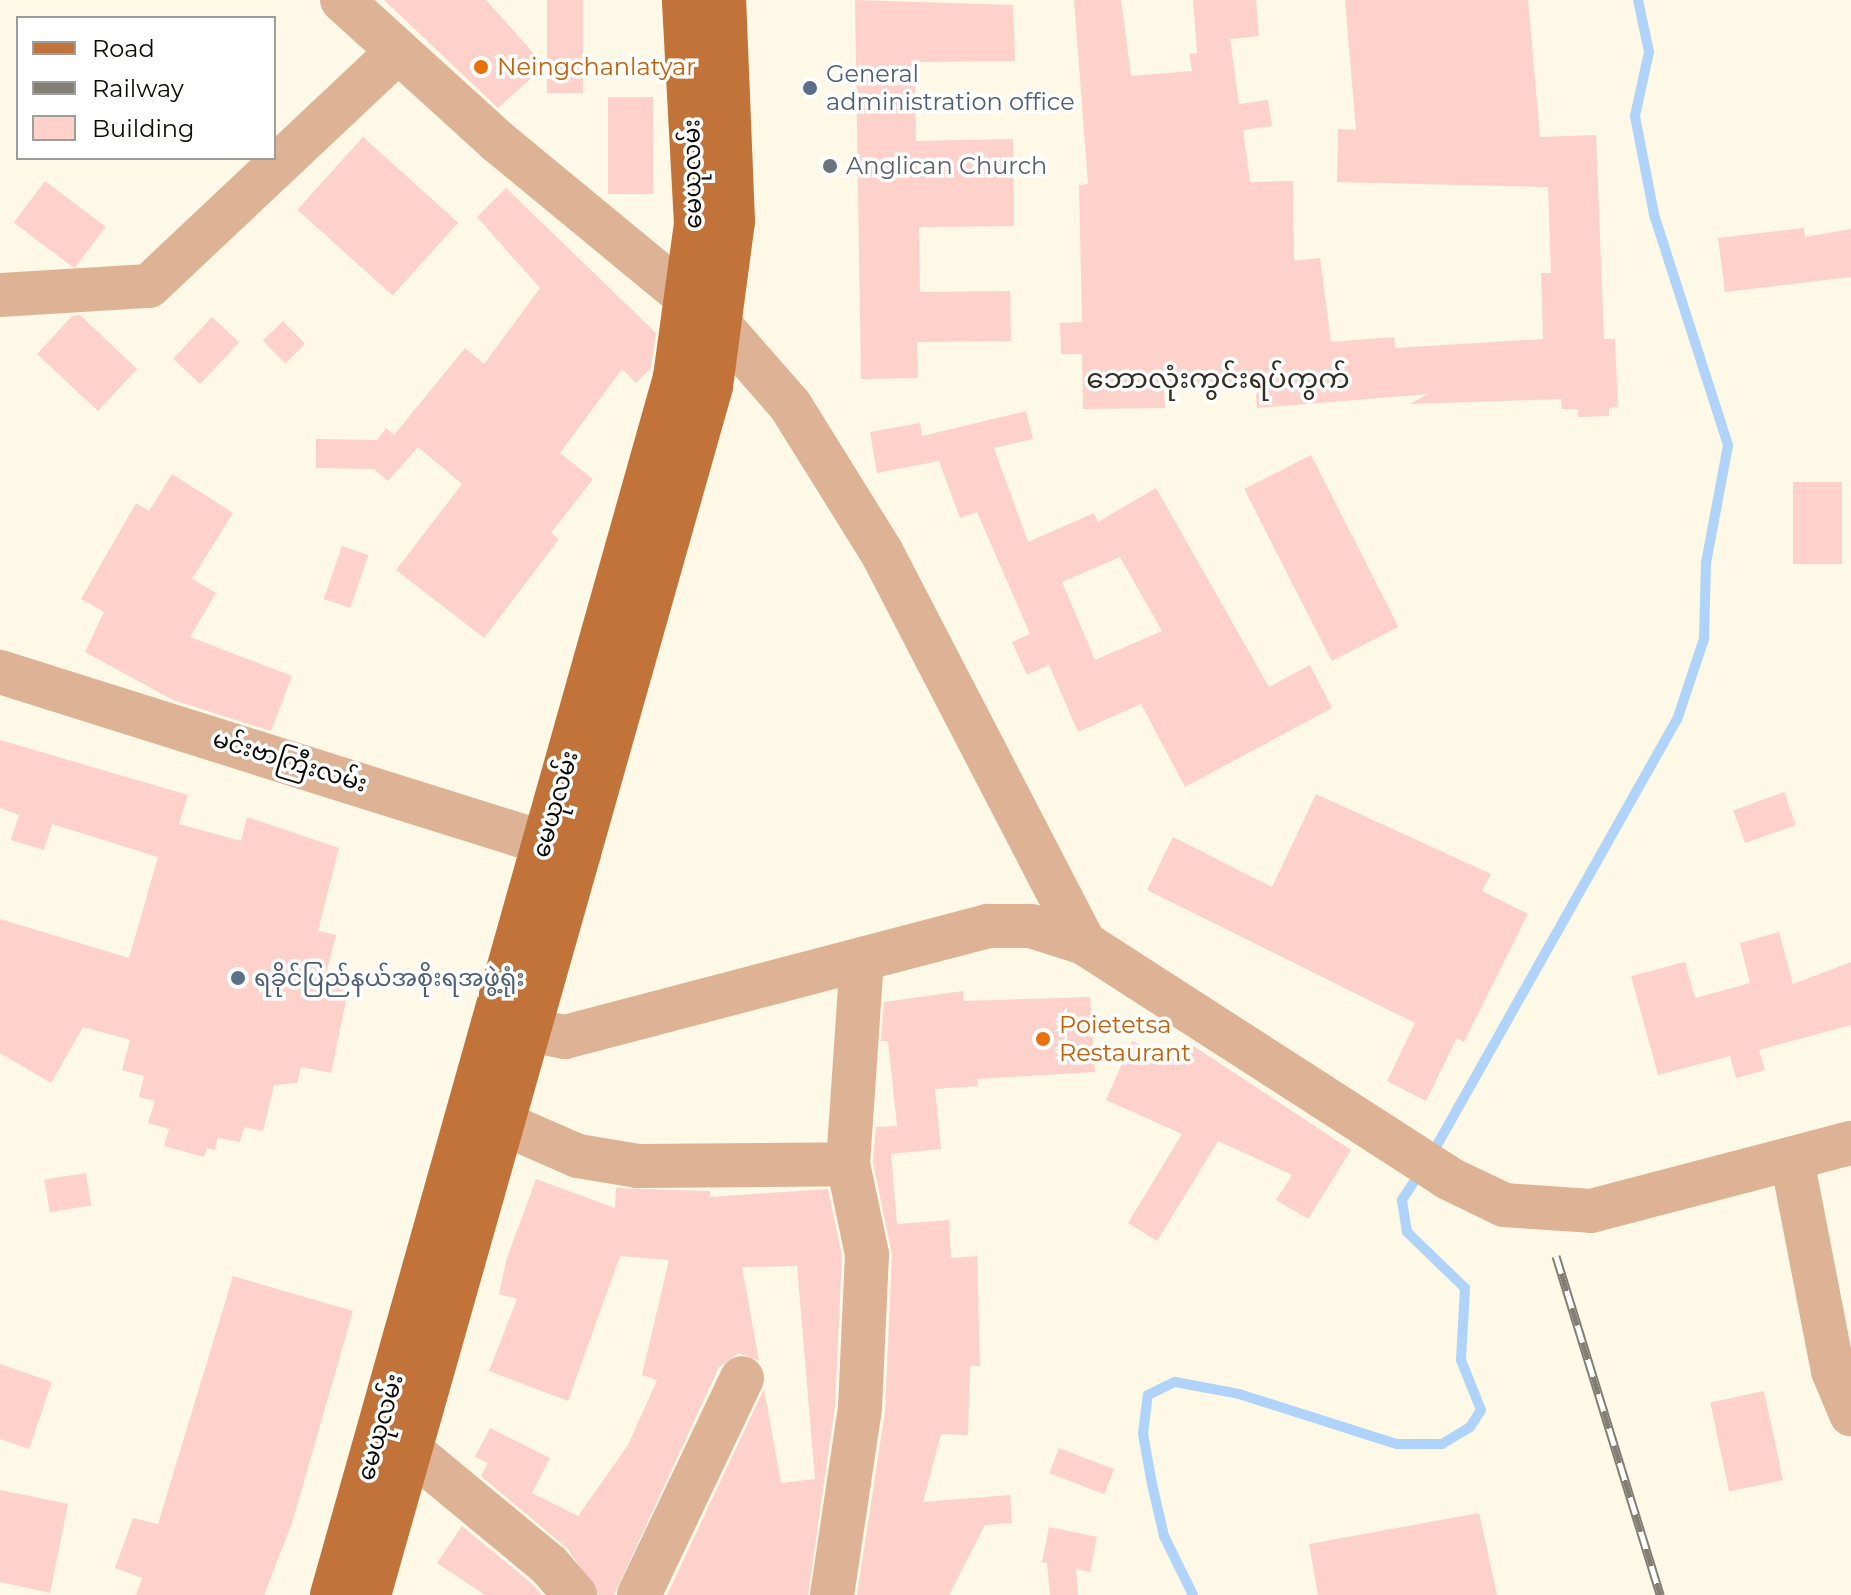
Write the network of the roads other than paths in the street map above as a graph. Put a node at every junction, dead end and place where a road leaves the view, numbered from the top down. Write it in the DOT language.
graph roads {
  1 [pos="342,0"];
  2 [pos="684,0"];
  3 [pos="724,0"];
  4 [pos="398,51"];
  5 [pos="0,295"];
  6 [pos="702,312"];
  7 [pos="0,672"];
  8 [pos="562,846"];
  9 [pos="1084,943"];
  10 [pos="862,959"];
  11 [pos="529,1030"];
  12 [pos="502,1123"];
  13 [pos="1851,1143"];
  14 [pos="1792,1160"];
  15 [pos="848,1164"];
  16 [pos="742,1378"];
  17 [pos="1851,1414"];
  18 [pos="410,1450"];
  19 [pos="332,1595"];
  20 [pos="369,1595"];
  21 [pos="575,1595"];
  22 [pos="639,1595"];
  23 [pos="832,1595"];
  1 -- 4 [label="street"];
  2 -- 6 [label="main road, မေယုလမ်း"];
  3 -- 6 [label="main road, မေယုလမ်း"];
  4 -- 5 [label="street"];
  4 -- 6 [label="street"];
  6 -- 8 [label="main road, မေယုလမ်း"];
  6 -- 9 [label="street"];
  7 -- 8 [label="street, မင်းဗာကြီးလမ်း"];
  8 -- 11 [label="main road, မေယုလမ်း"];
  8 -- 19 [label="main road, မေယုလမ်း"];
  9 -- 10 [label="street"];
  9 -- 14 [label="street"];
  10 -- 11 [label="street"];
  10 -- 15 [label="street"];
  11 -- 12 [label="main road, မေယုလမ်း"];
  12 -- 15 [label="street"];
  12 -- 18 [label="main road, မေယုလမ်း"];
  13 -- 14 [label="street"];
  14 -- 17 [label="street"];
  15 -- 23 [label="street"];
  16 -- 22 [label="street"];
  18 -- 20 [label="main road, မေယုလမ်း"];
  18 -- 21 [label="street"];
}
